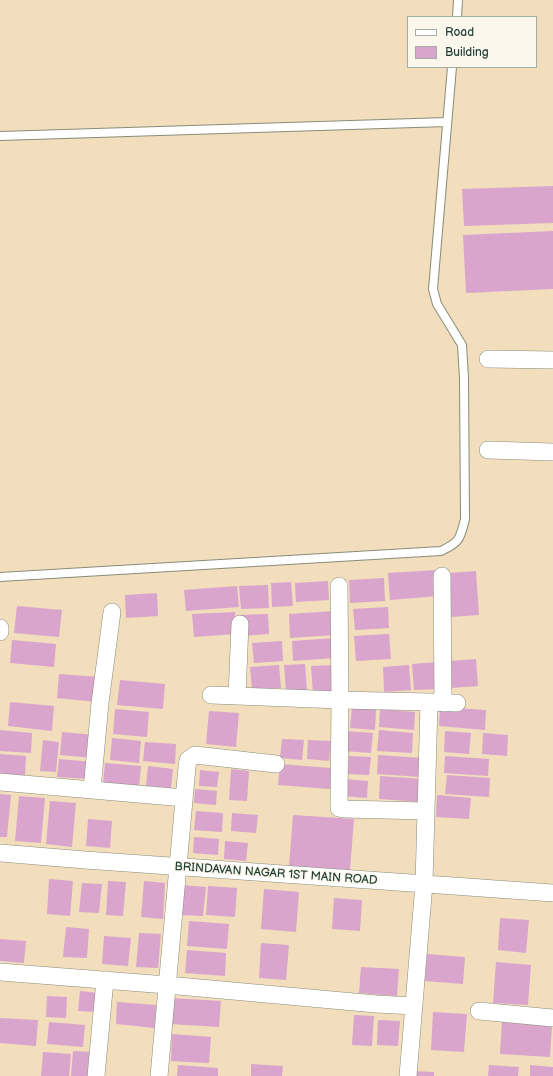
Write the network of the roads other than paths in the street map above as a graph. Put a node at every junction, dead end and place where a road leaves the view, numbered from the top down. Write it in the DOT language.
graph roads {
  1 [pos="458,0"];
  2 [pos="457,16"];
  3 [pos="452,68"];
  4 [pos="447,122"];
  5 [pos="0,136"];
  6 [pos="488,359"];
  7 [pos="553,360"];
  8 [pos="488,450"];
  9 [pos="553,452"];
  10 [pos="442,576"];
  11 [pos="0,577"];
  12 [pos="339,586"];
  13 [pos="112,612"];
  14 [pos="240,624"];
  15 [pos="0,628"];
  16 [pos="0,632"];
  17 [pos="211,694"];
  18 [pos="238,696"];
  19 [pos="340,700"];
  20 [pos="443,703"];
  21 [pos="276,764"];
  22 [pos="0,782"];
  23 [pos="92,790"];
  24 [pos="184,798"];
  25 [pos="425,811"];
  26 [pos="0,853"];
  27 [pos="178,867"];
  28 [pos="424,884"];
  29 [pos="553,894"];
  30 [pos="0,972"];
  31 [pos="105,980"];
  32 [pos="167,985"];
  33 [pos="414,1006"];
  34 [pos="479,1011"];
  35 [pos="553,1018"];
  36 [pos="96,1076"];
  37 [pos="159,1076"];
  38 [pos="408,1076"];
  1 -- 2 [label="lane"];
  3 -- 4 [label="lane"];
  4 -- 5 [label="lane"];
  4 -- 11 [label="lane"];
  6 -- 7 [label="street"];
  8 -- 9 [label="street"];
  10 -- 20 [label="street"];
  12 -- 19 [label="street"];
  13 -- 23 [label="street"];
  14 -- 18 [label="street"];
  15 -- 16 [label="street"];
  17 -- 18 [label="street"];
  18 -- 19 [label="street"];
  19 -- 20 [label="street"];
  19 -- 25 [label="street"];
  20 -- 25 [label="street"];
  21 -- 24 [label="street"];
  22 -- 23 [label="street"];
  23 -- 24 [label="street"];
  24 -- 27 [label="street"];
  25 -- 28 [label="street"];
  26 -- 27 [label="street, BRINDAVAN NAGAR 1ST MAIN ROAD"];
  27 -- 28 [label="street, BRINDAVAN NAGAR 1ST MAIN ROAD"];
  27 -- 32 [label="street"];
  28 -- 29 [label="street, BRINDAVAN NAGAR 1ST MAIN ROAD"];
  28 -- 33 [label="street"];
  30 -- 31 [label="street"];
  31 -- 32 [label="street"];
  31 -- 36 [label="street"];
  32 -- 33 [label="street"];
  32 -- 37 [label="street"];
  33 -- 38 [label="street"];
  34 -- 35 [label="street"];
}
